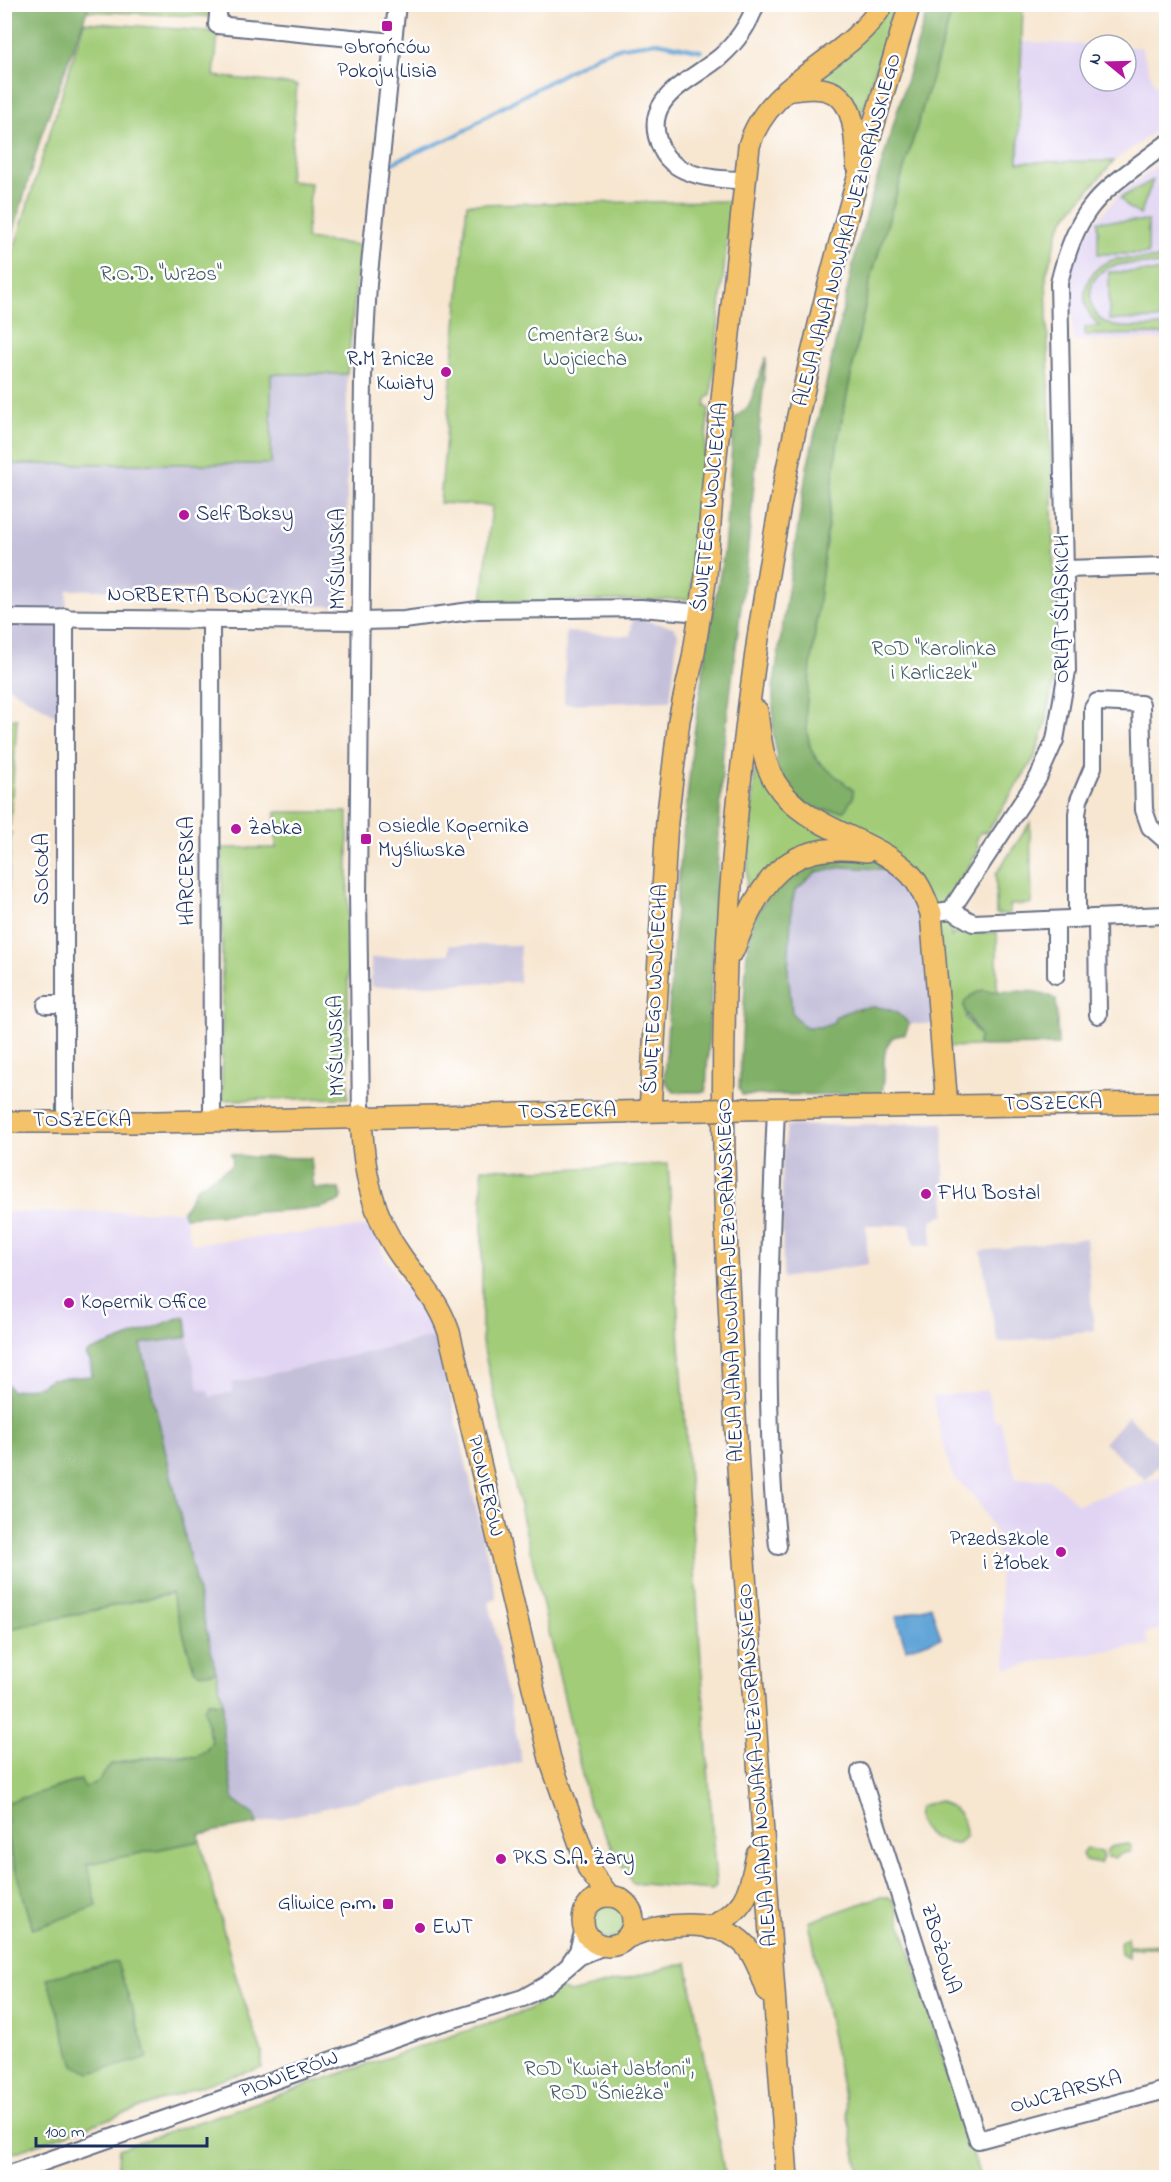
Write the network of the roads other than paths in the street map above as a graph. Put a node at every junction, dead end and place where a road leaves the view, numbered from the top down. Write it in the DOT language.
graph roads {
  1 [pos="219,4"];
  2 [pos="397,4"];
  3 [pos="756,4"];
  4 [pos="883,4"];
  5 [pos="910,4"];
  6 [pos="393,42"];
  7 [pos="787,92"];
  8 [pos="1167,144"];
  9 [pos="744,180"];
  10 [pos="857,182"];
  11 [pos="1167,566"];
  12 [pos="1065,569"];
  13 [pos="701,613"];
  14 [pos="65,617"];
  15 [pos="4,618"];
  16 [pos="211,621"];
  17 [pos="361,621"];
  18 [pos="752,681"];
  19 [pos="1167,841"];
  20 [pos="879,852"];
  21 [pos="941,911"];
  22 [pos="1167,915"];
  23 [pos="1097,918"];
  24 [pos="1077,919"];
  25 [pos="1056,920"];
  26 [pos="726,969"];
  27 [pos="1056,975"];
  28 [pos="46,1005"];
  29 [pos="65,1005"];
  30 [pos="1098,1015"];
  31 [pos="1167,1103"];
  32 [pos="947,1106"];
  33 [pos="776,1109"];
  34 [pos="650,1111"];
  35 [pos="361,1115"];
  36 [pos="65,1120"];
  37 [pos="212,1120"];
  38 [pos="4,1122"];
  39 [pos="778,1546"];
  40 [pos="860,1772"];
  41 [pos="762,1829"];
  42 [pos="589,1870"];
  43 [pos="609,1896"];
  44 [pos="587,1908"];
  45 [pos="631,1910"];
  46 [pos="667,1925"];
  47 [pos="710,1928"];
  48 [pos="584,1929"];
  49 [pos="628,1937"];
  50 [pos="604,1946"];
  51 [pos="567,1966"];
  52 [pos="776,2012"];
  53 [pos="1167,2090"];
  54 [pos="978,2140"];
  55 [pos="4,2176"];
  56 [pos="788,2178"];
  1 -- 6 [label="street"];
  2 -- 6 [label="street, MYŚLIWSKA"];
  3 -- 9 [label="street"];
  4 -- 7 [label="main road, ŚWIĘTEGO WOJCIECHA"];
  5 -- 10 [label="main road, ALEJA JANA NOWAKA-JEZIORAŃSKIEGO"];
  6 -- 17 [label="street, MYŚLIWSKA"];
  7 -- 9 [label="main road, ŚWIĘTEGO WOJCIECHA"];
  7 -- 10 [label="main road"];
  8 -- 12 [label="street, ORLĄT ŚLĄSKICH"];
  9 -- 13 [label="main road, ŚWIĘTEGO WOJCIECHA"];
  10 -- 18 [label="main road, ALEJA JANA NOWAKA-JEZIORAŃSKIEGO"];
  11 -- 12 [label="street"];
  12 -- 21 [label="street, ORLĄT ŚLĄSKICH"];
  13 -- 17 [label="street, NORBERTA BOŃCZYKA"];
  13 -- 34 [label="main road, ŚWIĘTEGO WOJCIECHA"];
  14 -- 15 [label="street, NORBERTA BOŃCZYKA"];
  14 -- 16 [label="street, NORBERTA BOŃCZYKA"];
  14 -- 29 [label="street, SOKOŁA"];
  16 -- 17 [label="street, NORBERTA BOŃCZYKA"];
  16 -- 37 [label="street, HARCERSKA"];
  17 -- 35 [label="street, MYŚLIWSKA"];
  18 -- 20 [label="main road"];
  18 -- 26 [label="main road, ALEJA JANA NOWAKA-JEZIORAŃSKIEGO"];
  19 -- 24 [label="street"];
  20 -- 21 [label="main road"];
  20 -- 26 [label="main road"];
  21 -- 25 [label="street"];
  21 -- 32 [label="main road"];
  22 -- 23 [label="street"];
  23 -- 24 [label="street"];
  23 -- 30 [label="street"];
  24 -- 25 [label="street"];
  25 -- 27 [label="street"];
  26 -- 41 [label="main road, ALEJA JANA NOWAKA-JEZIORAŃSKIEGO"];
  28 -- 29 [label="street"];
  29 -- 36 [label="street, SOKOŁA"];
  31 -- 32 [label="main road, TOSZECKA"];
  32 -- 33 [label="main road, TOSZECKA"];
  33 -- 34 [label="main road, TOSZECKA, bridge"];
  33 -- 39 [label="street"];
  34 -- 35 [label="main road, TOSZECKA"];
  35 -- 37 [label="main road, TOSZECKA"];
  35 -- 42 [label="main road, PIONIERÓW"];
  36 -- 37 [label="main road, TOSZECKA"];
  36 -- 38 [label="main road, TOSZECKA"];
  40 -- 54 [label="street, ZBOŻOWA"];
  41 -- 47 [label="main road"];
  41 -- 52 [label="main road, ALEJA JANA NOWAKA-JEZIORAŃSKIEGO"];
  42 -- 43 [label="main road, PIONIERÓW"];
  42 -- 44 [label="main road, PIONIERÓW"];
  43 -- 44 [label="main road"];
  43 -- 45 [label="main road"];
  44 -- 48 [label="main road"];
  45 -- 46 [label="main road"];
  45 -- 49 [label="main road"];
  46 -- 47 [label="main road"];
  46 -- 49 [label="main road"];
  47 -- 52 [label="main road"];
  48 -- 50 [label="main road"];
  48 -- 51 [label="street, PIONIERÓW"];
  49 -- 50 [label="main road"];
  50 -- 51 [label="street, PIONIERÓW"];
  51 -- 55 [label="street, PIONIERÓW"];
  52 -- 56 [label="main road, ALEJA JANA NOWAKA-JEZIORAŃSKIEGO"];
  53 -- 54 [label="street, OWCZARSKA"];
}
